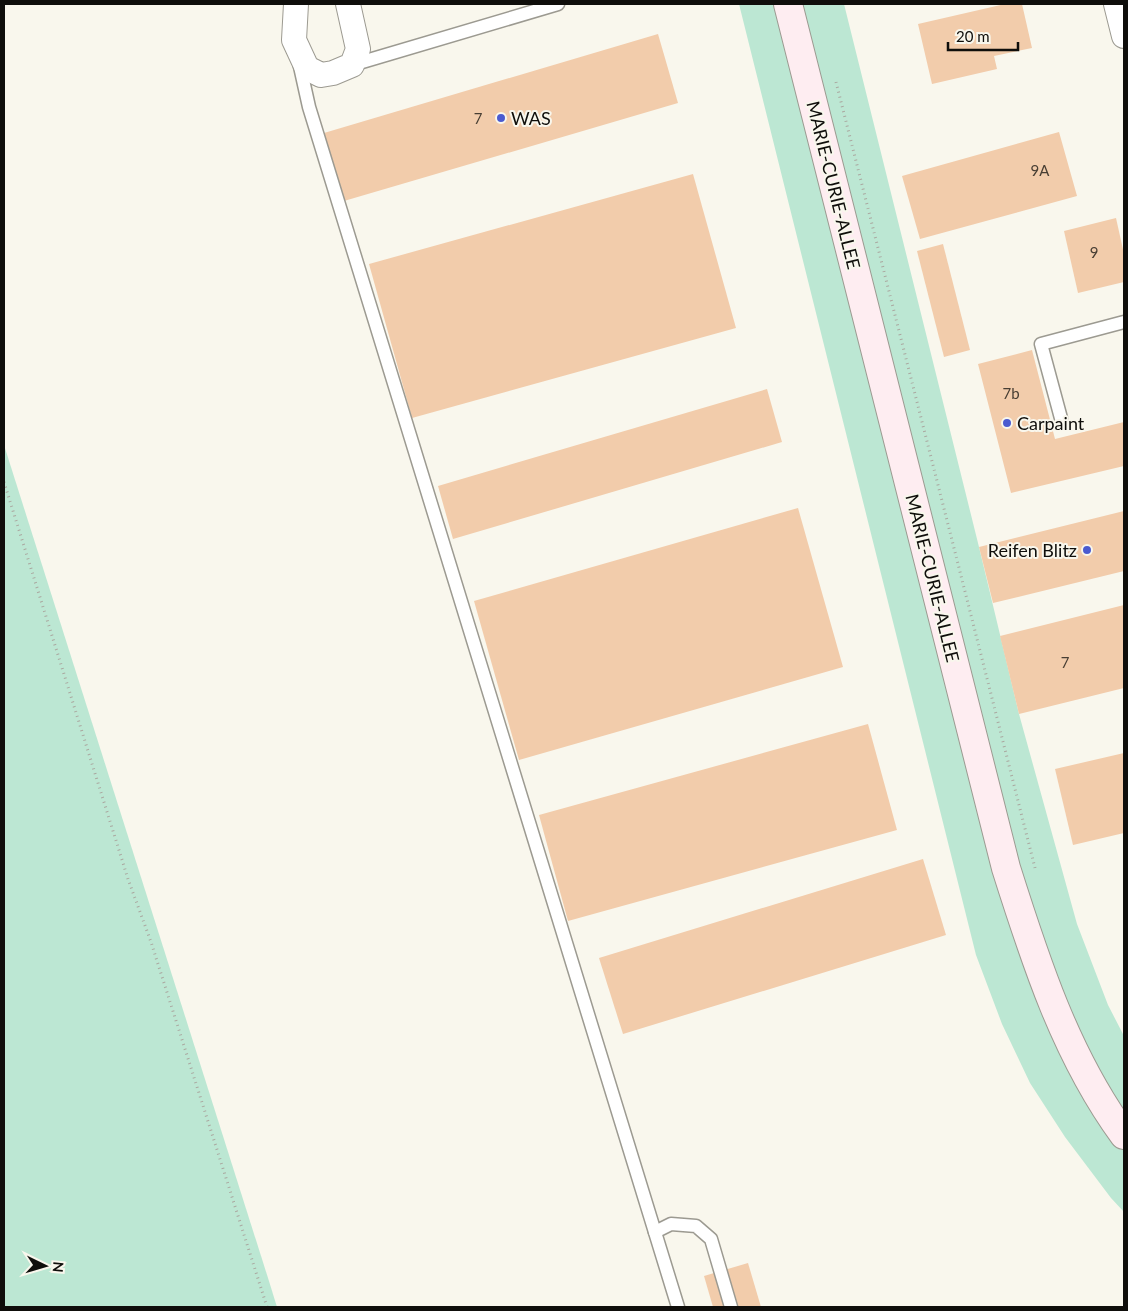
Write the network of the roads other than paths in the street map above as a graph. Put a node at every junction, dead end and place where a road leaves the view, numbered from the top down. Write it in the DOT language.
graph roads {
  1 [pos="296,4"];
  2 [pos="348,4"];
  3 [pos="558,4"];
  4 [pos="788,4"];
  5 [pos="1116,4"];
  6 [pos="1124,36"];
  7 [pos="294,40"];
  8 [pos="352,65"];
  9 [pos="1124,322"];
  10 [pos="1062,422"];
  11 [pos="1124,1135"];
  12 [pos="655,1232"];
  13 [pos="678,1307"];
  14 [pos="731,1307"];
  1 -- 7 [label="street"];
  2 -- 8 [label="street"];
  3 -- 8 [label="lane"];
  4 -- 11 [label="main road, MARIE-CURIE-ALLEE"];
  5 -- 6 [label="street"];
  7 -- 8 [label="street"];
  7 -- 12 [label="lane"];
  9 -- 10 [label="lane"];
  12 -- 13 [label="lane"];
  12 -- 14 [label="lane"];
}
